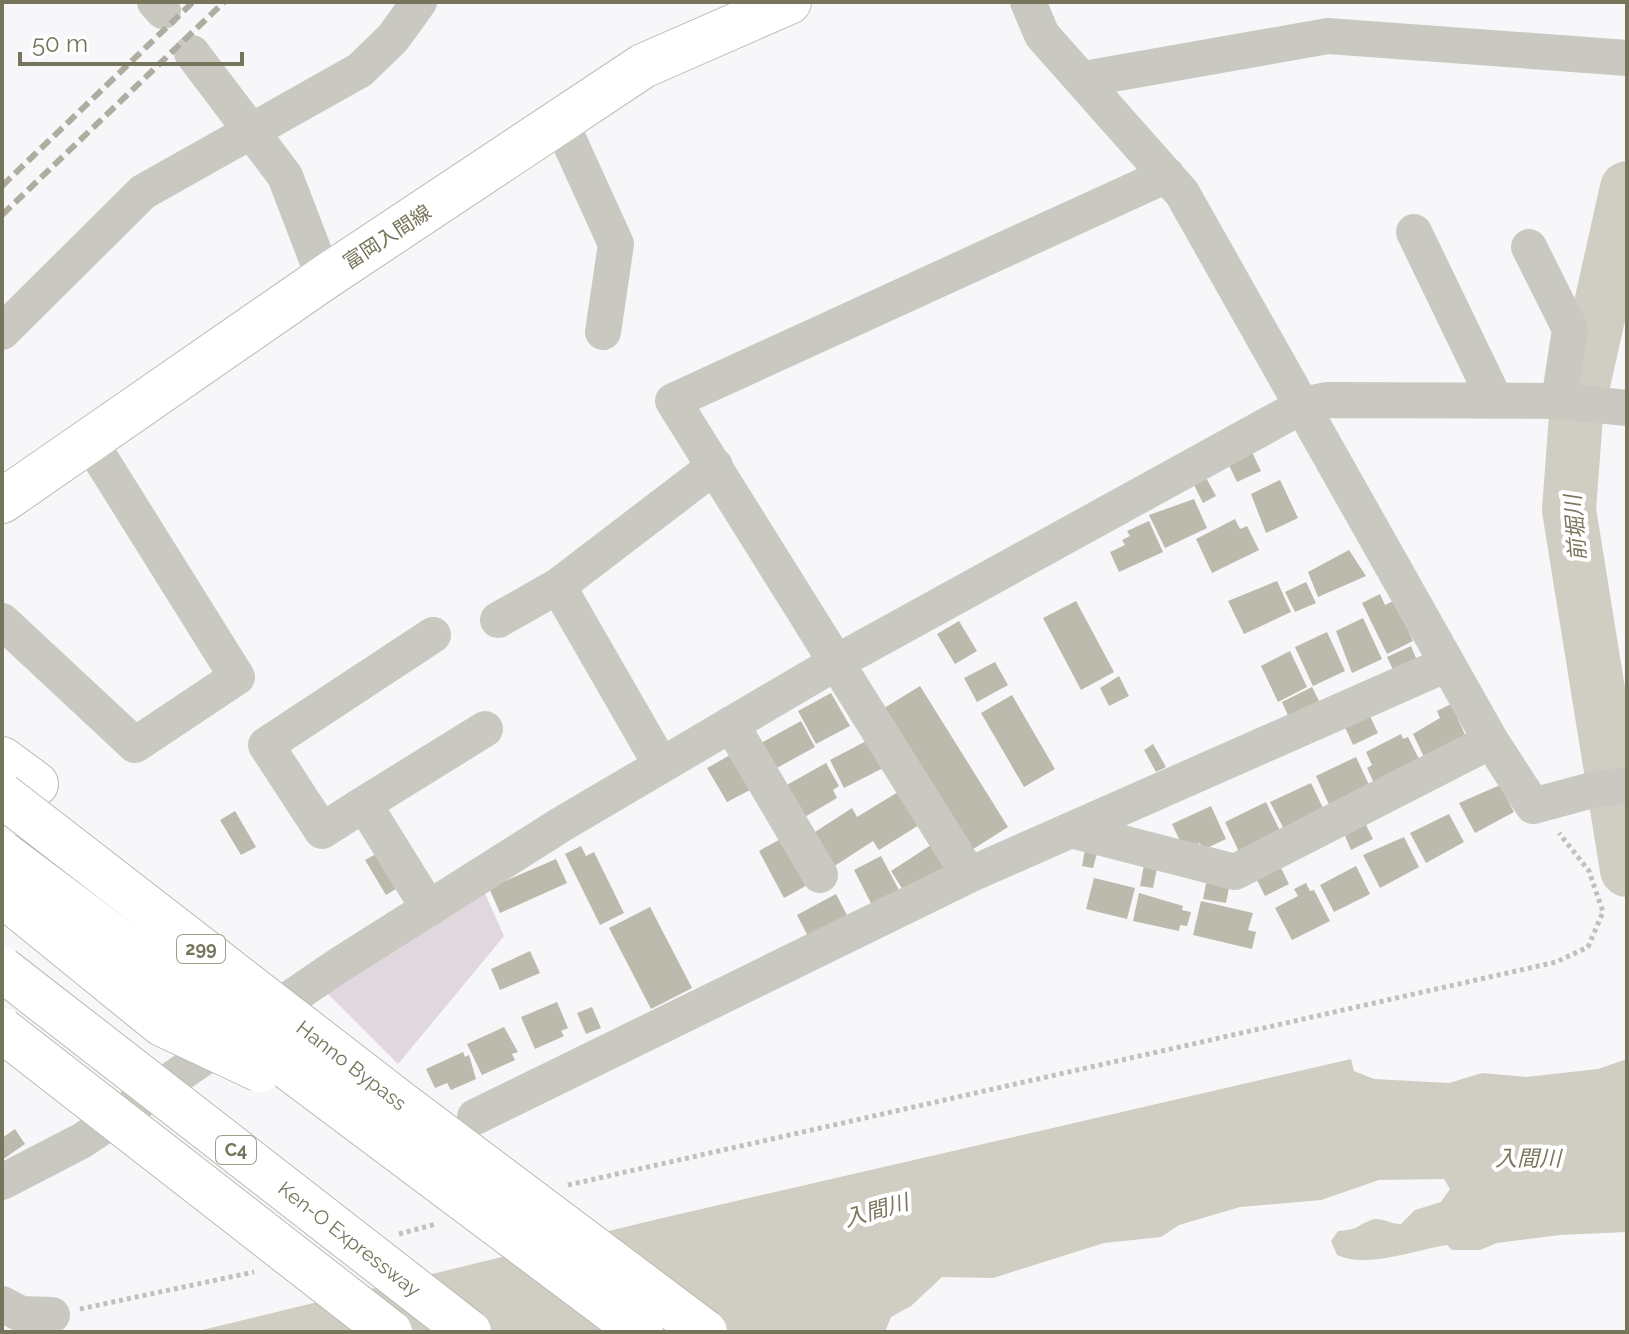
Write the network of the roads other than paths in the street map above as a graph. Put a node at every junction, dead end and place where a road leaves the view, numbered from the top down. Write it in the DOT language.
graph roads {
  1 [pos="419,2"];
  2 [pos="789,2"];
  3 [pos="1028,2"];
  4 [pos="192,53"];
  5 [pos="1627,58"];
  6 [pos="1084,79"];
  7 [pos="561,123"];
  8 [pos="254,133"];
  9 [pos="1167,175"];
  10 [pos="1414,232"];
  11 [pos="1529,247"];
  12 [pos="324,278"];
  13 [pos="2,332"];
  14 [pos="603,332"];
  15 [pos="1495,400"];
  16 [pos="1559,401"];
  17 [pos="1304,405"];
  18 [pos="1612,406"];
  19 [pos="89,440"];
  20 [pos="715,466"];
  21 [pos="2,501"];
  22 [pos="558,586"];
  23 [pos="498,620"];
  24 [pos="2,621"];
  25 [pos="433,635"];
  26 [pos="837,662"];
  27 [pos="1447,664"];
  28 [pos="731,724"];
  29 [pos="485,729"];
  30 [pos="1491,741"];
  31 [pos="661,765"];
  32 [pos="13,779"];
  33 [pos="1612,787"];
  34 [pos="364,804"];
  35 [pos="1071,830"];
  36 [pos="2,853"];
  37 [pos="820,875"];
  38 [pos="969,875"];
  39 [pos="2,894"];
  40 [pos="429,909"];
  41 [pos="2,969"];
  42 [pos="2,1030"];
  43 [pos="342,1109"];
  44 [pos="475,1117"];
  45 [pos="2,1182"];
  46 [pos="2,1304"];
  47 [pos="52,1315"];
  48 [pos="390,1332"];
  49 [pos="469,1332"];
  50 [pos="641,1332"];
  51 [pos="705,1332"];
  1 -- 8 [label="street"];
  2 -- 7 [label="main road, 富岡入間線"];
  3 -- 6 [label="street"];
  4 -- 8 [label="street"];
  5 -- 6 [label="street"];
  6 -- 9 [label="street"];
  7 -- 12 [label="main road, 富岡入間線"];
  7 -- 14 [label="street"];
  8 -- 12 [label="street"];
  8 -- 13 [label="street"];
  9 -- 17 [label="street"];
  9 -- 20 [label="street"];
  10 -- 15 [label="street"];
  11 -- 16 [label="street"];
  12 -- 19 [label="main road, 富岡入間線"];
  15 -- 16 [label="street"];
  15 -- 17 [label="street"];
  16 -- 18 [label="street"];
  17 -- 26 [label="street"];
  17 -- 27 [label="street"];
  19 -- 21 [label="main road, 富岡入間線"];
  19 -- 24 [label="street"];
  20 -- 22 [label="street"];
  20 -- 26 [label="street"];
  22 -- 23 [label="street"];
  22 -- 31 [label="street"];
  25 -- 34 [label="street"];
  26 -- 28 [label="street"];
  26 -- 38 [label="street"];
  27 -- 30 [label="street"];
  27 -- 35 [label="street"];
  28 -- 31 [label="street"];
  28 -- 37 [label="street"];
  29 -- 34 [label="street"];
  30 -- 33 [label="street"];
  30 -- 35 [label="street"];
  31 -- 40 [label="street"];
  32 -- 51 [label="main road, Hanno Bypass / 299, bridge"];
  34 -- 40 [label="street"];
  35 -- 38 [label="street"];
  36 -- 43 [label="main road, Hanno Bypass / 299, bridge"];
  38 -- 44 [label="street"];
  39 -- 43 [label="main road, bridge"];
  40 -- 45 [label="street"];
  41 -- 49 [label="main road, Ken-O Expressway / C4, bridge"];
  42 -- 48 [label="main road, C4, bridge"];
  43 -- 50 [label="main road, Hanno Bypass / 299, bridge"];
  46 -- 47 [label="street"];
}
